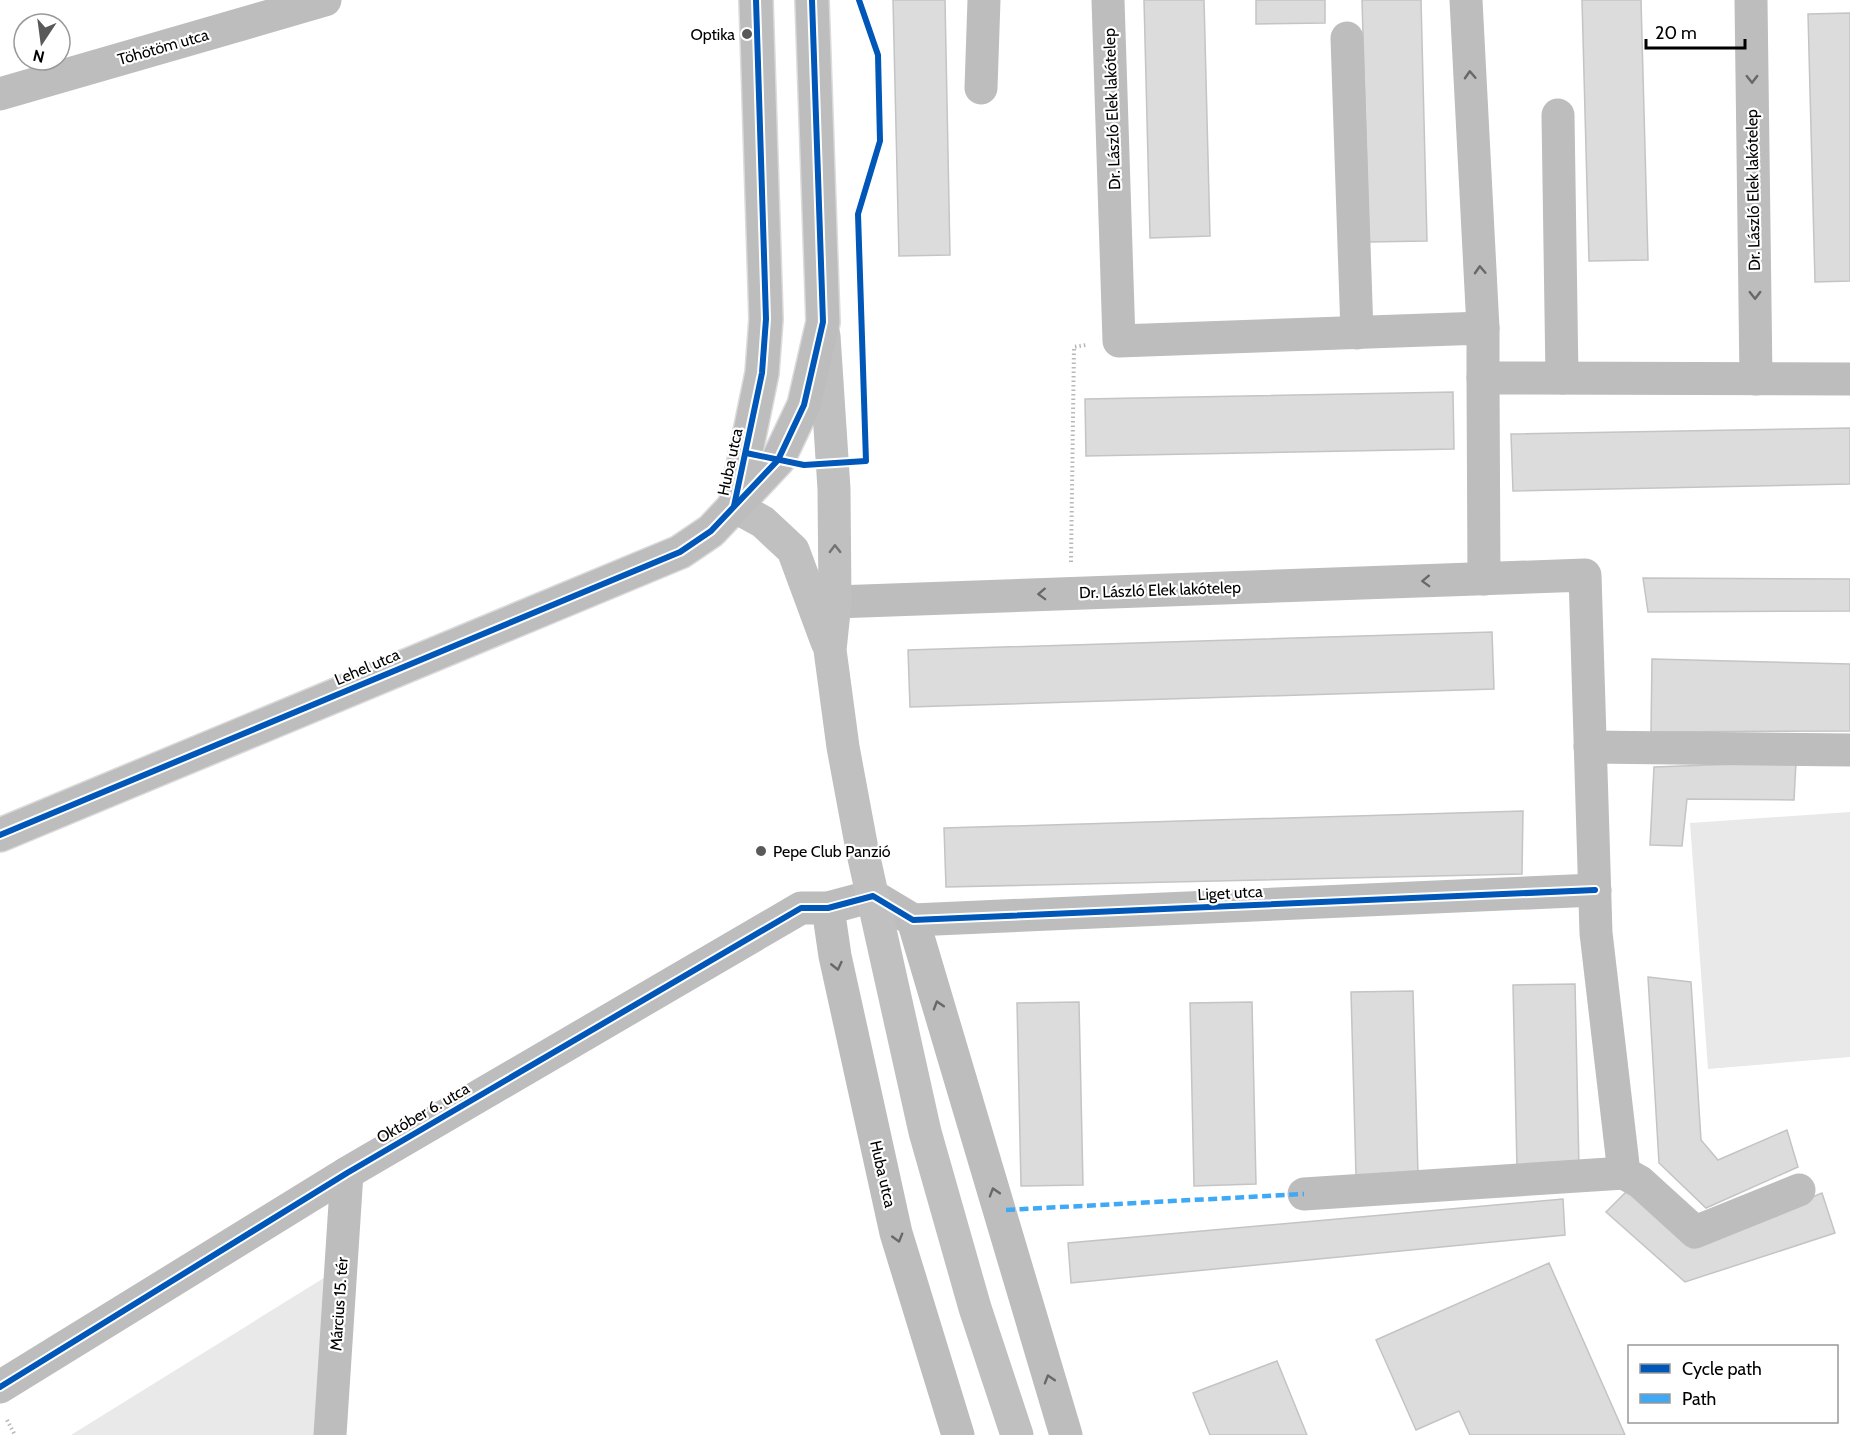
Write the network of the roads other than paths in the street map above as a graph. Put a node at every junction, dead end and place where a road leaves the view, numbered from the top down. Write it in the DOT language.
graph roads {
  1 [pos="325,0"];
  2 [pos="756,0"];
  3 [pos="812,0"];
  4 [pos="984,0"];
  5 [pos="1108,0"];
  6 [pos="1466,0"];
  7 [pos="1750,0"];
  8 [pos="1347,38"];
  9 [pos="981,87"];
  10 [pos="0,94"];
  11 [pos="1558,115"];
  12 [pos="823,322"];
  13 [pos="1483,328"];
  14 [pos="1357,333"];
  15 [pos="1483,378"];
  16 [pos="1562,378"];
  17 [pos="1756,379"];
  18 [pos="1850,379"];
  19 [pos="734,506"];
  20 [pos="1484,579"];
  21 [pos="835,602"];
  22 [pos="830,650"];
  23 [pos="1590,747"];
  24 [pos="1850,750"];
  25 [pos="0,835"];
  26 [pos="1595,890"];
  27 [pos="873,896"];
  28 [pos="828,908"];
  29 [pos="913,920"];
  30 [pos="347,1173"];
  31 [pos="1624,1173"];
  32 [pos="1799,1190"];
  33 [pos="1304,1194"];
  34 [pos="0,1387"];
  35 [pos="330,1435"];
  36 [pos="958,1435"];
  37 [pos="1017,1435"];
  38 [pos="1066,1435"];
  1 -- 10 [label="street, Töhötöm utca"];
  2 -- 19 [label="street, Huba utca"];
  3 -- 12 [label="street, Huba utca"];
  4 -- 9 [label="street"];
  5 -- 14 [label="street, Dr. László Elek lakótelep"];
  13 -- 6 [label="street, one-way"];
  7 -- 17 [label="street, Dr. László Elek lakótelep, one-way"];
  8 -- 14 [label="street"];
  11 -- 16 [label="street"];
  12 -- 19 [label="street, Huba utca"];
  21 -- 12 [label="main road, Huba utca, one-way"];
  13 -- 14 [label="street"];
  13 -- 15 [label="street"];
  15 -- 16 [label="street"];
  15 -- 20 [label="street"];
  16 -- 17 [label="street"];
  17 -- 18 [label="street"];
  19 -- 22 [label="main road"];
  19 -- 25 [label="street, Lehel utca"];
  20 -- 21 [label="street, Dr. László Elek lakótelep, one-way"];
  20 -- 23 [label="street, Dr. László Elek lakótelep"];
  21 -- 22 [label="main road, Huba utca"];
  22 -- 27 [label="main road, Huba utca"];
  23 -- 24 [label="street"];
  23 -- 26 [label="street"];
  26 -- 29 [label="street, Liget utca"];
  26 -- 31 [label="street"];
  27 -- 28 [label="street, Október 6. utca"];
  27 -- 29 [label="street"];
  27 -- 37 [label="main road, Huba utca"];
  28 -- 30 [label="street, Október 6. utca"];
  28 -- 36 [label="street, Huba utca, one-way"];
  38 -- 29 [label="street, one-way"];
  30 -- 34 [label="street, Október 6. utca"];
  30 -- 35 [label="street, Március 15. tér"];
  31 -- 32 [label="street"];
  31 -- 33 [label="street"];
}
